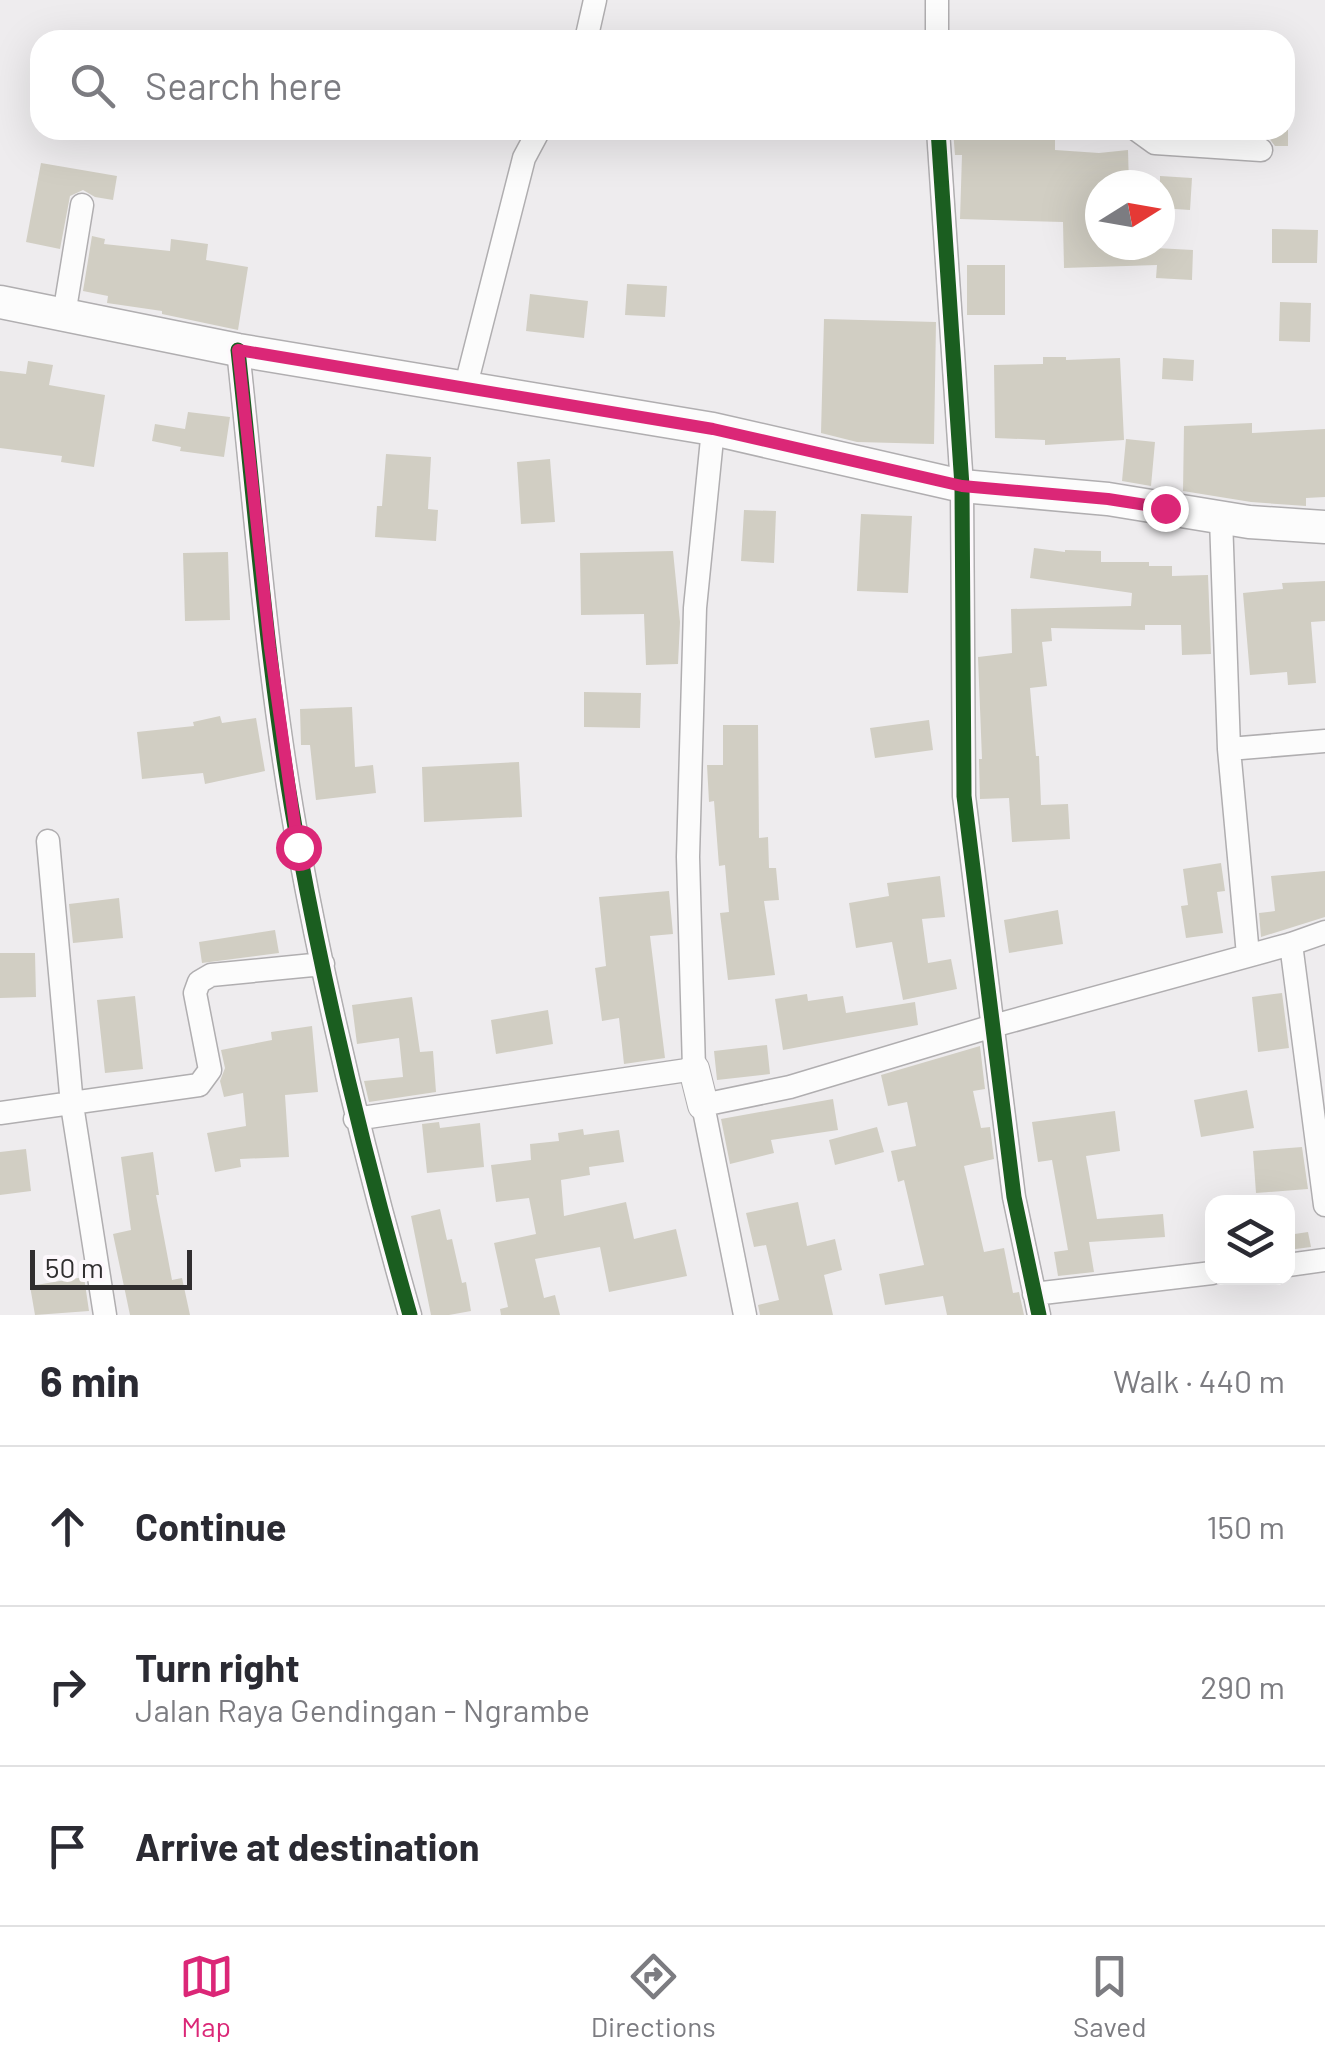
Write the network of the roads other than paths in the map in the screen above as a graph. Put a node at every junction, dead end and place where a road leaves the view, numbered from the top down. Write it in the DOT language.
graph roads {
  1 [pos="595,0"];
  2 [pos="937,0"];
  3 [pos="588,30"];
  4 [pos="937,30"];
  5 [pos="534,140"];
  6 [pos="939,140"];
  7 [pos="1151,140"];
  8 [pos="1261,150"];
  9 [pos="82,205"];
  10 [pos="0,302"];
  11 [pos="64,315"];
  12 [pos="238,350"];
  13 [pos="465,390"];
  14 [pos="713,429"];
  15 [pos="962,486"];
  16 [pos="1221,518"];
  17 [pos="1325,527"];
  18 [pos="1325,742"];
  19 [pos="1228,750"];
  20 [pos="48,842"];
  21 [pos="1325,932"];
  22 [pos="1290,944"];
  23 [pos="1248,955"];
  24 [pos="323,964"];
  25 [pos="993,1026"];
  26 [pos="694,1070"];
  27 [pos="72,1105"];
  28 [pos="703,1105"];
  29 [pos="0,1114"];
  30 [pos="355,1119"];
  31 [pos="1325,1205"];
  32 [pos="1325,1260"];
  33 [pos="1295,1263"];
  34 [pos="1205,1275"];
  35 [pos="1036,1305"];
  36 [pos="105,1315"];
  37 [pos="410,1315"];
  38 [pos="745,1315"];
  1 -- 3 [label="street"];
  2 -- 4 [label="street"];
  5 -- 13 [label="street"];
  6 -- 15 [label="street"];
  7 -- 8 [label="street"];
  9 -- 11 [label="street"];
  10 -- 11 [label="main road"];
  11 -- 12 [label="main road"];
  12 -- 13 [label="main road"];
  12 -- 24 [label="street"];
  13 -- 14 [label="main road"];
  14 -- 15 [label="main road"];
  14 -- 26 [label="street"];
  15 -- 16 [label="main road"];
  15 -- 25 [label="street"];
  16 -- 17 [label="main road"];
  16 -- 19 [label="street"];
  18 -- 19 [label="street"];
  19 -- 23 [label="street"];
  20 -- 27 [label="street"];
  21 -- 22 [label="street"];
  22 -- 23 [label="street"];
  22 -- 31 [label="street"];
  23 -- 25 [label="street"];
  24 -- 27 [label="street"];
  24 -- 30 [label="street"];
  25 -- 28 [label="street"];
  25 -- 35 [label="street"];
  26 -- 28 [label="street"];
  26 -- 30 [label="street"];
  27 -- 29 [label="street"];
  27 -- 36 [label="street"];
  28 -- 38 [label="street"];
  30 -- 37 [label="street"];
  32 -- 33 [label="street"];
  34 -- 35 [label="street"];
}
